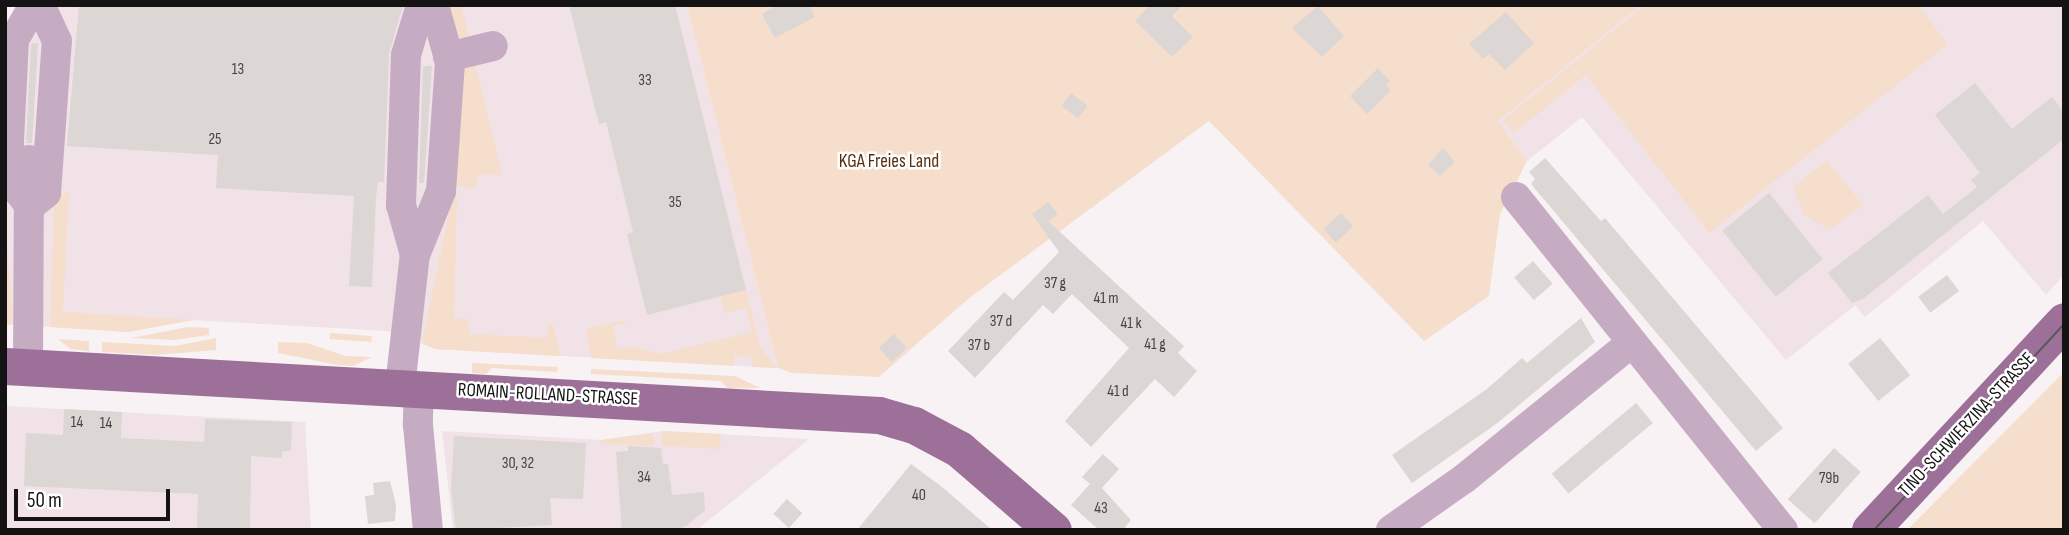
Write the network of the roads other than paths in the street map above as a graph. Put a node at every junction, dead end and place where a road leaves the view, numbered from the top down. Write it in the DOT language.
graph roads {
  1 [pos="34,5"];
  2 [pos="40,5"];
  3 [pos="421,5"];
  4 [pos="434,5"];
  5 [pos="493,46"];
  6 [pos="406,55"];
  7 [pos="449,59"];
  8 [pos="29,160"];
  9 [pos="422,183"];
  10 [pos="1516,197"];
  11 [pos="30,206"];
  12 [pos="415,256"];
  13 [pos="2064,321"];
  14 [pos="1630,344"];
  15 [pos="17,366"];
  16 [pos="410,388"];
  17 [pos="428,530"];
  18 [pos="1054,530"];
  19 [pos="1391,530"];
  20 [pos="1783,530"];
  21 [pos="1870,530"];
  1 -- 11 [label="street"];
  2 -- 11 [label="street"];
  3 -- 6 [label="street"];
  4 -- 7 [label="street"];
  5 -- 7 [label="street"];
  6 -- 7 [label="street"];
  6 -- 12 [label="street"];
  7 -- 12 [label="street"];
  8 -- 11 [label="street"];
  9 -- 12 [label="street"];
  10 -- 14 [label="street"];
  11 -- 15 [label="street"];
  12 -- 16 [label="street"];
  13 -- 21 [label="main road, TINO-SCHWIERZINA-STRASSE"];
  14 -- 19 [label="street"];
  14 -- 20 [label="street"];
  15 -- 16 [label="main road, ROMAIN-ROLLAND-STRASSE"];
  16 -- 17 [label="street"];
  16 -- 18 [label="main road, ROMAIN-ROLLAND-STRASSE"];
}
